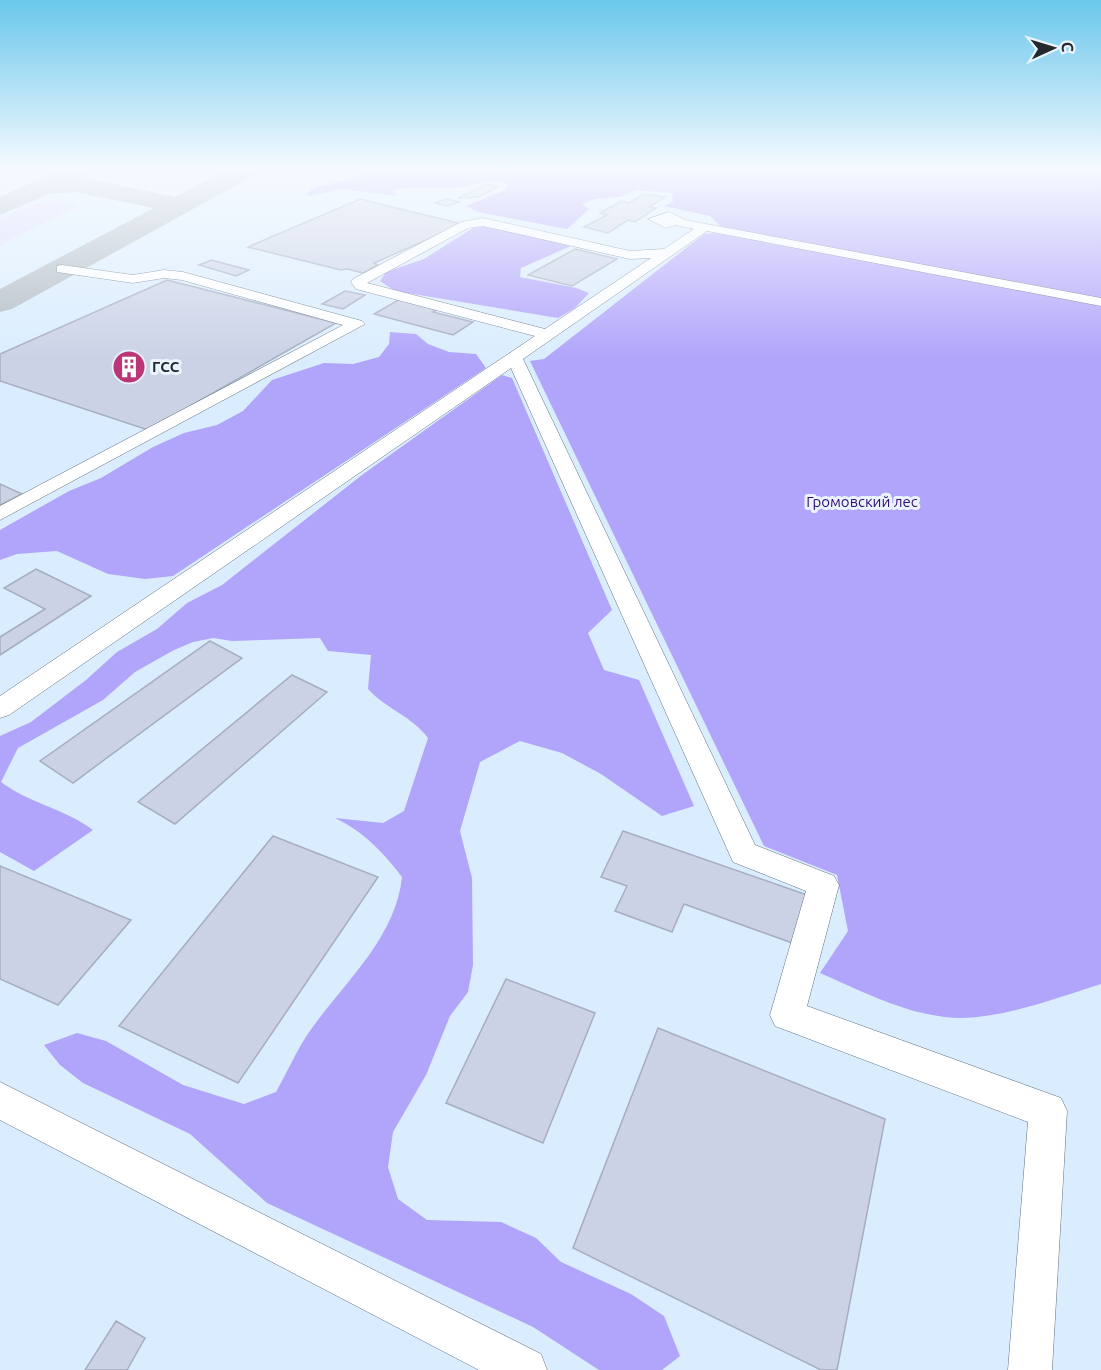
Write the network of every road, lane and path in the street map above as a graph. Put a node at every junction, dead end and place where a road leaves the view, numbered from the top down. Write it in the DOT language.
graph roads {
  1 [pos="454,231"];
  2 [pos="529,231"];
  3 [pos="699,231"];
  4 [pos="726,231"];
  5 [pos="667,253"];
  6 [pos="62,269"];
  7 [pos="388,293"];
  8 [pos="1101,302"];
  9 [pos="339,319"];
  10 [pos="547,334"];
  11 [pos="514,357"];
  12 [pos="0,514"];
  13 [pos="0,709"];
  14 [pos="0,1100"];
  15 [pos="525,1370"];
  16 [pos="1030,1370"];
  1 -- 7 [label="lane"];
  2 -- 5 [label="lane"];
  3 -- 5 [label="lane"];
  4 -- 8 [label="lane"];
  5 -- 10 [label="lane"];
  6 -- 9 [label="lane"];
  7 -- 9 [label="lane"];
  7 -- 10 [label="lane"];
  9 -- 12 [label="lane"];
  10 -- 11 [label="lane"];
  11 -- 13 [label="lane"];
  11 -- 16 [label="lane"];
  14 -- 15 [label="lane"];
}
